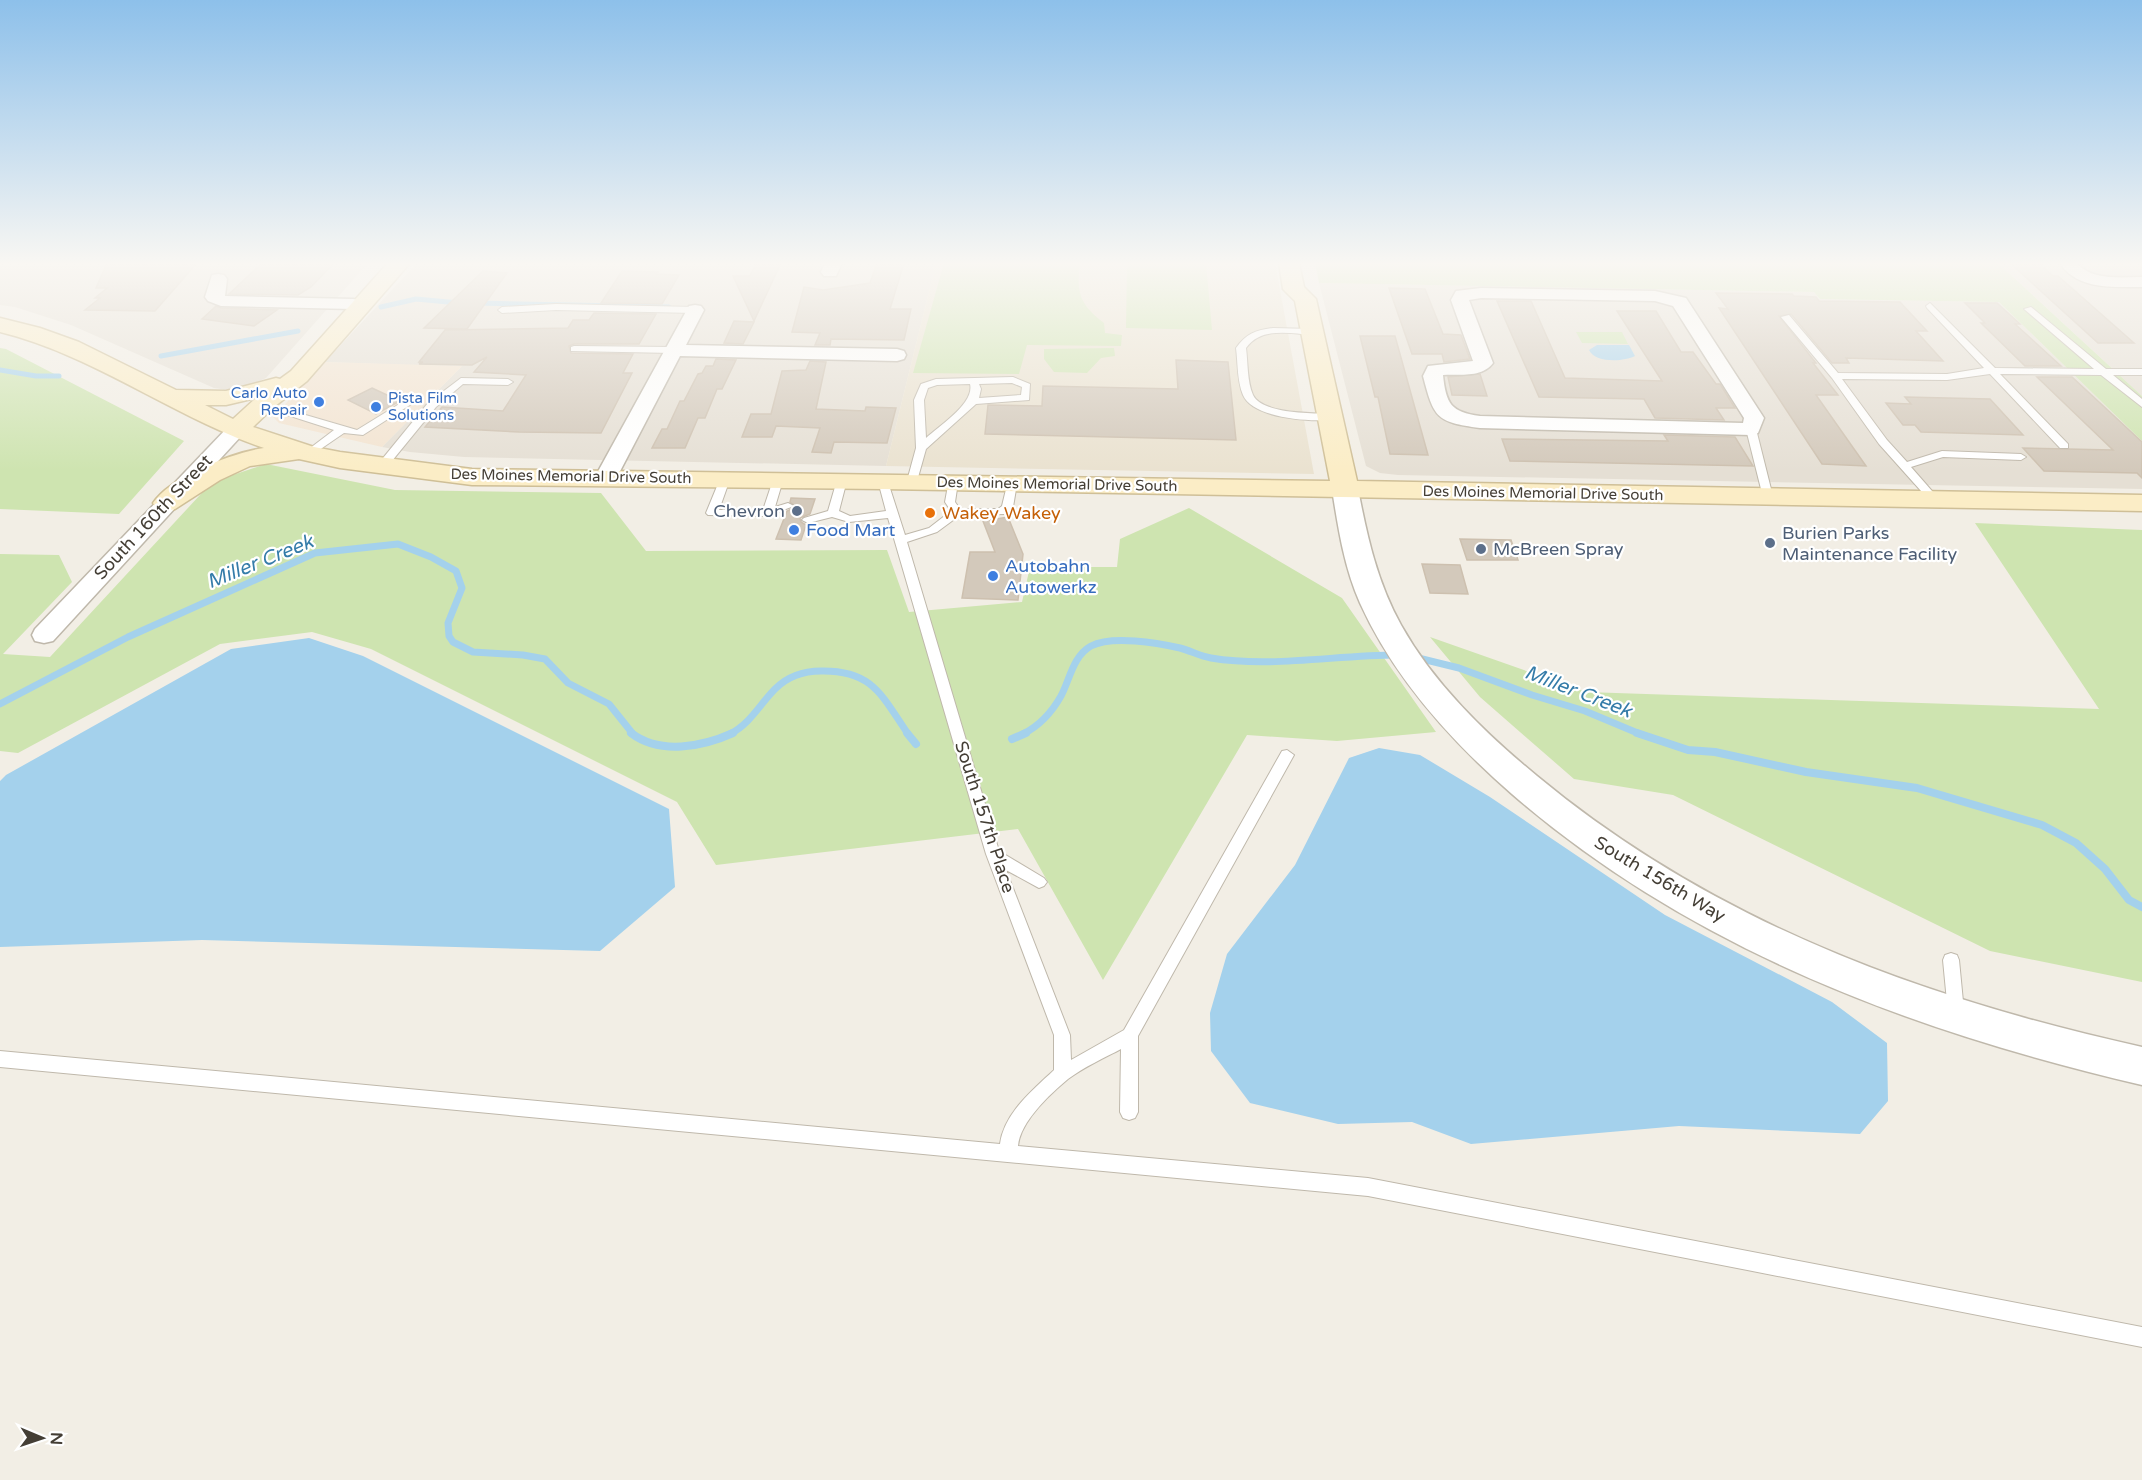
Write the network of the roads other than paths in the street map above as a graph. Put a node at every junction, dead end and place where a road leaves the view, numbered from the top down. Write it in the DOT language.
graph roads {
  1 [pos="25,332"];
  2 [pos="327,332"];
  3 [pos="338,332"];
  4 [pos="683,332"];
  5 [pos="1264,332"];
  6 [pos="1312,332"];
  7 [pos="1472,332"];
  8 [pos="1700,332"];
  9 [pos="1799,332"];
  10 [pos="1955,332"];
  11 [pos="2056,332"];
  12 [pos="574,349"];
  13 [pos="674,350"];
  14 [pos="897,355"];
  15 [pos="1993,372"];
  16 [pos="2104,372"];
  17 [pos="2142,372"];
  18 [pos="1835,376"];
  19 [pos="508,382"];
  20 [pos="974,382"];
  21 [pos="168,396"];
  22 [pos="267,397"];
  23 [pos="409,401"];
  24 [pos="973,401"];
  25 [pos="2142,404"];
  26 [pos="1330,417"];
  27 [pos="342,429"];
  28 [pos="1751,429"];
  29 [pos="236,430"];
  30 [pos="2064,446"];
  31 [pos="921,448"];
  32 [pos="309,454"];
  33 [pos="2021,457"];
  34 [pos="383,465"];
  35 [pos="1905,466"];
  36 [pos="606,477"];
  37 [pos="725,479"];
  38 [pos="778,480"];
  39 [pos="842,480"];
  40 [pos="883,481"];
  41 [pos="912,481"];
  42 [pos="953,482"];
  43 [pos="1012,483"];
  44 [pos="1345,489"];
  45 [pos="1768,496"];
  46 [pos="1934,499"];
  47 [pos="166,503"];
  48 [pos="2142,503"];
  49 [pos="788,506"];
  50 [pos="812,507"];
  51 [pos="957,512"];
  52 [pos="767,513"];
  53 [pos="833,513"];
  54 [pos="894,514"];
  55 [pos="784,519"];
  56 [pos="808,520"];
  57 [pos="902,540"];
  58 [pos="44,635"];
  59 [pos="1287,755"];
  60 [pos="993,854"];
  61 [pos="1039,882"];
  62 [pos="1951,960"];
  63 [pos="1957,1017"];
  64 [pos="1130,1035"];
  65 [pos="0,1059"];
  66 [pos="2142,1066"];
  67 [pos="1063,1073"];
  68 [pos="1129,1112"];
  69 [pos="1008,1154"];
  70 [pos="2142,1337"];
  1 -- 21 [label="main road, Des Moines Memorial Drive South"];
  2 -- 22 [label="main road, South 160th Street"];
  3 -- 22 [label="main road, South 160th Street"];
  4 -- 13 [label="street"];
  5 -- 26 [label="lane"];
  6 -- 26 [label="main road"];
  7 -- 28 [label="street"];
  8 -- 28 [label="street"];
  9 -- 18 [label="lane"];
  10 -- 15 [label="lane"];
  11 -- 16 [label="lane"];
  12 -- 13 [label="lane"];
  13 -- 14 [label="street"];
  13 -- 36 [label="street"];
  15 -- 16 [label="lane"];
  15 -- 18 [label="lane"];
  15 -- 30 [label="lane"];
  16 -- 17 [label="lane"];
  16 -- 25 [label="lane"];
  18 -- 35 [label="lane"];
  19 -- 34 [label="lane"];
  20 -- 24 [label="lane"];
  20 -- 24 [label="lane"];
  20 -- 31 [label="lane"];
  21 -- 22 [label="main road"];
  21 -- 29 [label="main road, Des Moines Memorial Drive South"];
  22 -- 27 [label="lane"];
  22 -- 29 [label="main road, South 160th Street"];
  23 -- 27 [label="lane"];
  24 -- 31 [label="lane"];
  26 -- 44 [label="main road"];
  27 -- 32 [label="lane"];
  28 -- 45 [label="lane"];
  29 -- 32 [label="main road, Des Moines Memorial Drive South"];
  29 -- 47 [label="street, South 160th Street"];
  31 -- 41 [label="lane"];
  32 -- 34 [label="main road, Des Moines Memorial Drive South"];
  32 -- 47 [label="main road"];
  33 -- 35 [label="lane"];
  34 -- 36 [label="main road, Des Moines Memorial Drive South"];
  35 -- 46 [label="lane"];
  36 -- 37 [label="main road, Des Moines Memorial Drive South"];
  37 -- 38 [label="main road, Des Moines Memorial Drive South"];
  37 -- 52 [label="lane"];
  38 -- 39 [label="main road, Des Moines Memorial Drive South"];
  38 -- 52 [label="lane"];
  39 -- 40 [label="main road, Des Moines Memorial Drive South"];
  39 -- 53 [label="lane"];
  40 -- 41 [label="main road, Des Moines Memorial Drive South"];
  40 -- 54 [label="lane, South 157th Place"];
  41 -- 42 [label="main road, Des Moines Memorial Drive South"];
  42 -- 43 [label="main road, Des Moines Memorial Drive South"];
  42 -- 51 [label="lane"];
  43 -- 44 [label="main road, Des Moines Memorial Drive South"];
  43 -- 51 [label="lane"];
  44 -- 45 [label="main road, Des Moines Memorial Drive South"];
  44 -- 63 [label="street, South 156th Way"];
  45 -- 46 [label="main road, Des Moines Memorial Drive South"];
  46 -- 48 [label="main road, Des Moines Memorial Drive South"];
  47 -- 58 [label="street, South 160th Street"];
  49 -- 52 [label="lane"];
  50 -- 53 [label="lane"];
  51 -- 57 [label="lane"];
  52 -- 55 [label="lane"];
  53 -- 54 [label="lane"];
  53 -- 56 [label="lane"];
  54 -- 57 [label="lane, South 157th Place"];
  57 -- 60 [label="lane, South 157th Place"];
  59 -- 64 [label="lane"];
  60 -- 61 [label="lane"];
  60 -- 67 [label="lane, South 157th Place"];
  62 -- 63 [label="lane"];
  63 -- 66 [label="street, South 156th Way"];
  64 -- 67 [label="lane"];
  64 -- 68 [label="lane"];
  65 -- 69 [label="lane"];
  67 -- 69 [label="lane"];
  69 -- 70 [label="lane"];
}
